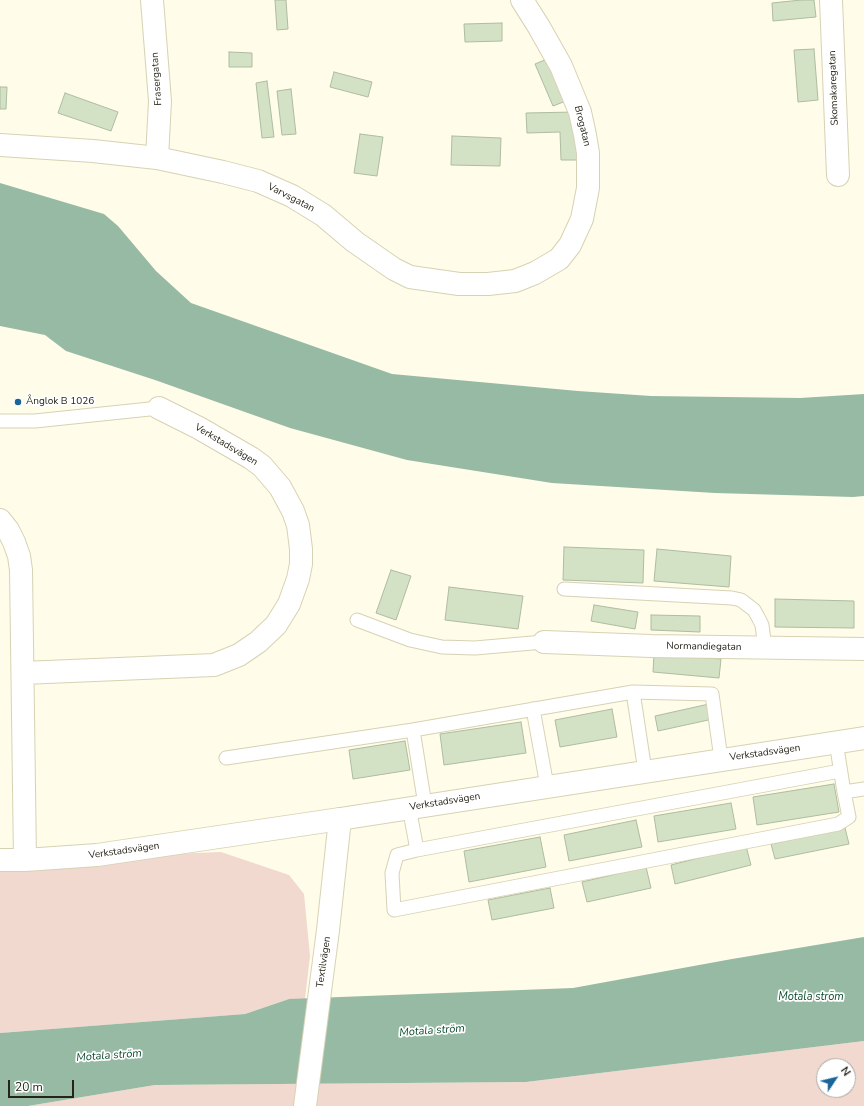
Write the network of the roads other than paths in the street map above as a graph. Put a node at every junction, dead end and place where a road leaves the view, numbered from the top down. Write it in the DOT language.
graph roads {
  1 [pos="152,0"];
  2 [pos="522,0"];
  3 [pos="831,0"];
  4 [pos="0,145"];
  5 [pos="157,158"];
  6 [pos="838,175"];
  7 [pos="559,259"];
  8 [pos="159,408"];
  9 [pos="0,421"];
  10 [pos="0,520"];
  11 [pos="564,588"];
  12 [pos="357,620"];
  13 [pos="544,642"];
  14 [pos="765,648"];
  15 [pos="864,649"];
  16 [pos="23,673"];
  17 [pos="633,692"];
  18 [pos="533,710"];
  19 [pos="413,730"];
  20 [pos="864,738"];
  21 [pos="836,742"];
  22 [pos="226,758"];
  23 [pos="721,759"];
  24 [pos="645,771"];
  25 [pos="840,771"];
  26 [pos="547,786"];
  27 [pos="864,788"];
  28 [pos="844,792"];
  29 [pos="417,806"];
  30 [pos="340,819"];
  31 [pos="417,850"];
  32 [pos="0,860"];
  33 [pos="25,860"];
  34 [pos="305,1106"];
  1 -- 5 [label="street, Frasergatan"];
  2 -- 7 [label="street, Brogatan"];
  3 -- 6 [label="street, Skomakaregatan"];
  4 -- 5 [label="street, Varvsgatan"];
  5 -- 7 [label="street, Varvsgatan"];
  8 -- 9 [label="lane"];
  8 -- 16 [label="street, Verkstadsvägen"];
  10 -- 16 [label="street"];
  11 -- 14 [label="lane"];
  12 -- 13 [label="lane"];
  13 -- 14 [label="street, Normandiegatan"];
  14 -- 15 [label="street, Normandiegatan"];
  16 -- 33 [label="street"];
  17 -- 18 [label="lane"];
  17 -- 23 [label="lane"];
  17 -- 24 [label="lane"];
  18 -- 19 [label="lane"];
  18 -- 26 [label="lane"];
  19 -- 22 [label="lane"];
  19 -- 29 [label="lane"];
  20 -- 21 [label="street, Verkstadsvägen"];
  21 -- 23 [label="street, Verkstadsvägen"];
  21 -- 25 [label="lane"];
  23 -- 24 [label="street, Verkstadsvägen"];
  24 -- 26 [label="street, Verkstadsvägen"];
  25 -- 28 [label="lane"];
  25 -- 31 [label="lane"];
  26 -- 29 [label="street, Verkstadsvägen"];
  27 -- 28 [label="lane"];
  28 -- 31 [label="lane"];
  29 -- 30 [label="street, Verkstadsvägen"];
  29 -- 31 [label="lane"];
  30 -- 33 [label="street, Verkstadsvägen"];
  30 -- 34 [label="street, Textilvägen"];
  32 -- 33 [label="street, Verkstadsvägen"];
}
